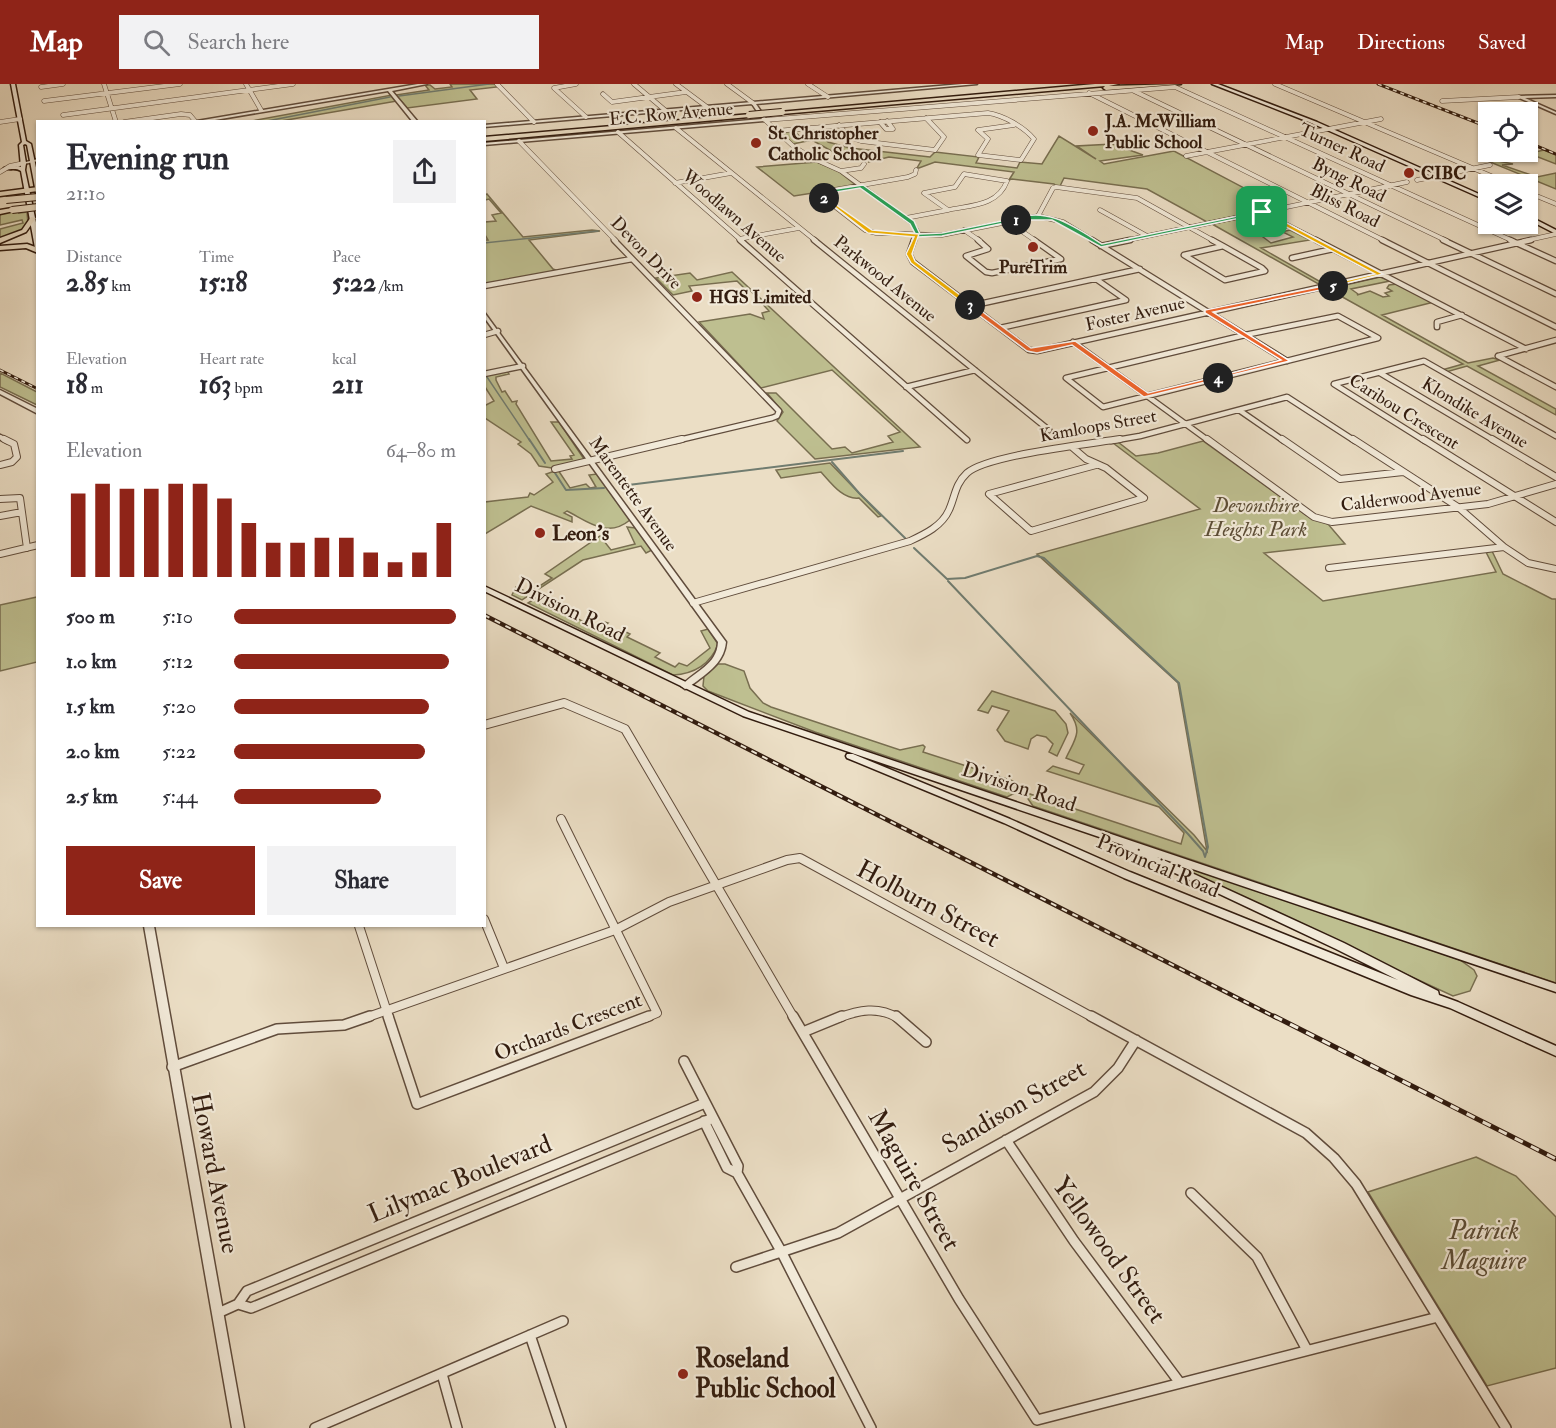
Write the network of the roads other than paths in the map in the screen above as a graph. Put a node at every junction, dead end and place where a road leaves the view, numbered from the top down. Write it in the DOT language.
graph roads {
  1 [pos="14,84"];
  2 [pos="63,84"];
  3 [pos="104,84"];
  4 [pos="180,84"];
  5 [pos="246,84"];
  6 [pos="293,84"];
  7 [pos="425,84"];
  8 [pos="497,84"];
  9 [pos="576,84"];
  10 [pos="634,84"];
  11 [pos="676,84"];
  12 [pos="727,84"];
  13 [pos="808,84"];
  14 [pos="975,84"];
  15 [pos="1044,84"];
  16 [pos="1069,84"];
  17 [pos="1115,84"];
  18 [pos="1214,84"];
  19 [pos="1226,84"];
  20 [pos="1275,84"];
  21 [pos="41,87"];
  22 [pos="1180,87"];
  23 [pos="249,90"];
  24 [pos="389,90"];
  25 [pos="987,90"];
  26 [pos="1131,90"];
  27 [pos="686,92"];
  28 [pos="107,93"];
  29 [pos="1009,93"];
  30 [pos="1089,93"];
  31 [pos="603,94"];
  32 [pos="1556,96"];
  33 [pos="650,97"];
  34 [pos="828,97"];
  35 [pos="1519,98"];
  36 [pos="44,101"];
  37 [pos="1442,101"];
  38 [pos="753,103"];
  39 [pos="1267,103"];
  40 [pos="950,104"];
  41 [pos="707,107"];
  42 [pos="112,108"];
  43 [pos="261,110"];
  44 [pos="666,111"];
  45 [pos="748,113"];
  46 [pos="1556,113"];
  47 [pos="63,114"];
  48 [pos="960,115"];
  49 [pos="586,117"];
  50 [pos="926,118"];
  51 [pos="20,119"];
  52 [pos="1381,119"];
  53 [pos="115,120"];
  54 [pos="138,120"];
  55 [pos="193,120"];
  56 [pos="200,120"];
  57 [pos="414,120"];
  58 [pos="765,120"];
  59 [pos="887,121"];
  60 [pos="0,122"];
  61 [pos="534,122"];
  62 [pos="880,122"];
  63 [pos="1364,122"];
  64 [pos="839,125"];
  65 [pos="1014,125"];
  66 [pos="486,126"];
  67 [pos="676,128"];
  68 [pos="1326,129"];
  69 [pos="776,131"];
  70 [pos="618,132"];
  71 [pos="486,133"];
  72 [pos="1285,137"];
  73 [pos="486,139"];
  74 [pos="519,141"];
  75 [pos="24,142"];
  76 [pos="486,144"];
  77 [pos="1244,144"];
  78 [pos="1206,151"];
  79 [pos="1186,156"];
  80 [pos="34,158"];
  81 [pos="24,163"];
  82 [pos="864,164"];
  83 [pos="1490,165"];
  84 [pos="6,168"];
  85 [pos="1473,169"];
  86 [pos="23,170"];
  87 [pos="916,170"];
  88 [pos="841,171"];
  89 [pos="0,172"];
  90 [pos="731,173"];
  91 [pos="1485,174"];
  92 [pos="1434,176"];
  93 [pos="36,179"];
  94 [pos="1417,180"];
  95 [pos="26,181"];
  96 [pos="1407,182"];
  97 [pos="675,183"];
  98 [pos="861,186"];
  99 [pos="1391,186"];
  100 [pos="36,189"];
  101 [pos="36,189"];
  102 [pos="27,191"];
  103 [pos="0,194"];
  104 [pos="1349,194"];
  105 [pos="1478,196"];
  106 [pos="1538,197"];
  107 [pos="3,201"];
  108 [pos="1308,203"];
  109 [pos="1556,204"];
  110 [pos="36,206"];
  111 [pos="949,210"];
  112 [pos="1100,210"];
  113 [pos="0,211"];
  114 [pos="1262,212"];
  115 [pos="1038,216"];
  116 [pos="33,218"];
  117 [pos="906,218"];
  118 [pos="1007,221"];
  119 [pos="1538,222"];
  120 [pos="800,228"];
  121 [pos="1189,228"];
  122 [pos="964,230"];
  123 [pos="1556,231"];
  124 [pos="917,236"];
  125 [pos="1147,236"];
  126 [pos="36,239"];
  127 [pos="739,239"];
  128 [pos="0,241"];
  129 [pos="1516,243"];
  130 [pos="36,246"];
  131 [pos="1101,246"];
  132 [pos="1223,246"];
  133 [pos="0,248"];
  134 [pos="1333,249"];
  135 [pos="1471,253"];
  136 [pos="1292,258"];
  137 [pos="632,259"];
  138 [pos="1556,261"];
  139 [pos="1429,263"];
  140 [pos="1140,270"];
  141 [pos="1380,274"];
  142 [pos="1096,279"];
  143 [pos="486,286"];
  144 [pos="1556,294"];
  145 [pos="970,306"];
  146 [pos="1207,312"];
  147 [pos="486,315"];
  148 [pos="1462,315"];
  149 [pos="1437,327"];
  150 [pos="1556,327"];
  151 [pos="1000,328"];
  152 [pos="498,331"];
  153 [pos="486,334"];
  154 [pos="1245,335"];
  155 [pos="1556,340"];
  156 [pos="1073,342"];
  157 [pos="1526,349"];
  158 [pos="1287,361"];
  159 [pos="523,366"];
  160 [pos="1108,368"];
  161 [pos="975,370"];
  162 [pos="1380,373"];
  163 [pos="486,374"];
  164 [pos="1555,386"];
  165 [pos="906,387"];
  166 [pos="0,392"];
  167 [pos="1147,396"];
  168 [pos="1239,410"];
  169 [pos="36,411"];
  170 [pos="1186,424"];
  171 [pos="1049,430"];
  172 [pos="1556,436"];
  173 [pos="0,437"];
  174 [pos="967,440"];
  175 [pos="1072,447"];
  176 [pos="591,460"];
  177 [pos="0,465"];
  178 [pos="1096,465"];
  179 [pos="555,469"];
  180 [pos="1403,472"];
  181 [pos="1556,477"];
  182 [pos="1556,484"];
  183 [pos="1515,497"];
  184 [pos="0,499"];
  185 [pos="1458,507"];
  186 [pos="22,512"];
  187 [pos="0,516"];
  188 [pos="1556,522"];
  189 [pos="36,546"];
  190 [pos="1504,547"];
  191 [pos="27,548"];
  192 [pos="0,554"];
  193 [pos="1329,568"];
  194 [pos="1556,569"];
  195 [pos="486,589"];
  196 [pos="693,603"];
  197 [pos="685,686"];
  198 [pos="486,724"];
  199 [pos="784,728"];
  200 [pos="561,819"];
  201 [pos="1088,828"];
  202 [pos="717,885"];
  203 [pos="486,924"];
  204 [pos="148,927"];
  205 [pos="360,927"];
  206 [pos="615,930"];
  207 [pos="1340,946"];
  208 [pos="1307,948"];
  209 [pos="504,968"];
  210 [pos="1556,988"];
  211 [pos="1454,1005"];
  212 [pos="387,1011"];
  213 [pos="803,1032"];
  214 [pos="1136,1040"];
  215 [pos="926,1042"];
  216 [pos="1556,1051"];
  217 [pos="684,1061"];
  218 [pos="172,1067"];
  219 [pos="705,1103"];
  220 [pos="709,1120"];
  221 [pos="1005,1140"];
  222 [pos="1191,1193"];
  223 [pos="900,1198"];
  224 [pos="782,1251"];
  225 [pos="736,1266"];
  226 [pos="238,1304"];
  227 [pos="218,1313"];
  228 [pos="1438,1317"];
  229 [pos="563,1321"];
  230 [pos="530,1335"];
  231 [pos="1308,1350"];
  232 [pos="442,1374"];
  233 [pos="1180,1383"];
  234 [pos="238,1428"];
  235 [pos="315,1428"];
  236 [pos="457,1428"];
  237 [pos="561,1428"];
  238 [pos="871,1428"];
  239 [pos="1506,1428"];
  1 -- 51 [label="main road"];
  2 -- 21 [label="street"];
  3 -- 28 [label="street"];
  4 -- 28 [label="street"];
  5 -- 23 [label="street"];
  6 -- 23 [label="street"];
  7 -- 24 [label="street"];
  8 -- 61 [label="street"];
  9 -- 49 [label="street"];
  10 -- 33 [label="street"];
  11 -- 27 [label="street"];
  12 -- 38 [label="street"];
  13 -- 34 [label="street"];
  14 -- 34 [label="street"];
  15 -- 25 [label="highway"];
  16 -- 25 [label="highway"];
  17 -- 29 [label="highway"];
  18 -- 39 [label="main road"];
  19 -- 39 [label="main road"];
  20 -- 63 [label="street"];
  22 -- 26 [label="street, E.C. Row Avenue"];
  22 -- 29 [label="highway"];
  22 -- 72 [label="street, Turner Road"];
  23 -- 42 [label="street"];
  23 -- 43 [label="street"];
  24 -- 43 [label="street"];
  24 -- 57 [label="street"];
  25 -- 45 [label="highway, bridge"];
  26 -- 30 [label="street, E.C. Row Avenue"];
  26 -- 77 [label="street, Byng Road"];
  27 -- 33 [label="street"];
  27 -- 41 [label="street"];
  28 -- 36 [label="street"];
  28 -- 42 [label="street"];
  29 -- 45 [label="highway, bridge"];
  30 -- 40 [label="street, E.C. Row Avenue"];
  30 -- 78 [label="street, Bliss Road"];
  31 -- 33 [label="street"];
  32 -- 35 [label="street"];
  33 -- 44 [label="street"];
  34 -- 38 [label="street"];
  35 -- 37 [label="street"];
  35 -- 46 [label="street"];
  38 -- 41 [label="street"];
  38 -- 58 [label="street"];
  39 -- 68 [label="main road"];
  40 -- 48 [label="street"];
  40 -- 58 [label="street, E.C. Row Avenue"];
  41 -- 44 [label="street"];
  42 -- 47 [label="street"];
  42 -- 53 [label="street"];
  43 -- 56 [label="street"];
  44 -- 49 [label="street"];
  45 -- 71 [label="highway"];
  45 -- 73 [label="highway"];
  48 -- 50 [label="street"];
  48 -- 65 [label="street"];
  49 -- 61 [label="street"];
  50 -- 59 [label="street"];
  50 -- 64 [label="street"];
  51 -- 60 [label="street"];
  51 -- 75 [label="main road"];
  52 -- 63 [label="street"];
  54 -- 55 [label="street"];
  58 -- 67 [label="street, E.C. Row Avenue"];
  58 -- 69 [label="street"];
  59 -- 62 [label="street"];
  59 -- 62 [label="street"];
  61 -- 66 [label="street"];
  62 -- 64 [label="street"];
  63 -- 68 [label="street"];
  63 -- 85 [label="street"];
  64 -- 69 [label="street"];
  65 -- 65 [label="street"];
  67 -- 70 [label="street, E.C. Row Avenue"];
  67 -- 90 [label="street, Parkwood Avenue"];
  68 -- 72 [label="street"];
  68 -- 92 [label="main road"];
  69 -- 88 [label="street"];
  70 -- 74 [label="street, E.C. Row Avenue"];
  70 -- 97 [label="street, Woodlawn Avenue"];
  72 -- 77 [label="street"];
  72 -- 99 [label="street, Turner Road"];
  74 -- 76 [label="street, E.C. Row Avenue"];
  74 -- 137 [label="street, Devon Drive"];
  75 -- 80 [label="main road"];
  75 -- 81 [label="main road"];
  77 -- 78 [label="street"];
  77 -- 104 [label="street, Byng Road"];
  78 -- 79 [label="street"];
  78 -- 108 [label="street, Bliss Road"];
  80 -- 81 [label="street"];
  80 -- 93 [label="main road"];
  81 -- 84 [label="street"];
  81 -- 86 [label="main road"];
  82 -- 88 [label="street"];
  83 -- 85 [label="street"];
  84 -- 86 [label="main road"];
  84 -- 89 [label="street"];
  85 -- 91 [label="street"];
  85 -- 92 [label="street"];
  86 -- 95 [label="main road"];
  87 -- 98 [label="street"];
  88 -- 98 [label="street"];
  90 -- 97 [label="street"];
  90 -- 120 [label="street, Parkwood Avenue"];
  92 -- 94 [label="street"];
  92 -- 105 [label="main road"];
  95 -- 102 [label="main road"];
  95 -- 103 [label="highway"];
  96 -- 99 [label="street"];
  97 -- 127 [label="street, Woodlawn Avenue"];
  98 -- 117 [label="street"];
  98 -- 124 [label="street"];
  99 -- 104 [label="street"];
  99 -- 129 [label="street, Turner Road"];
  100 -- 102 [label="highway"];
  101 -- 107 [label="highway, bridge"];
  102 -- 103 [label="highway"];
  102 -- 116 [label="main road"];
  104 -- 108 [label="street"];
  104 -- 135 [label="street, Byng Road"];
  106 -- 109 [label="street"];
  108 -- 114 [label="street"];
  108 -- 139 [label="street, Bliss Road"];
  110 -- 113 [label="highway, bridge"];
  111 -- 111 [label="street"];
  111 -- 117 [label="street"];
  112 -- 125 [label="street"];
  114 -- 121 [label="street"];
  114 -- 134 [label="street"];
  115 -- 118 [label="street"];
  115 -- 121 [label="street"];
  115 -- 131 [label="street"];
  116 -- 126 [label="main road"];
  116 -- 128 [label="highway"];
  117 -- 124 [label="street"];
  118 -- 122 [label="street"];
  118 -- 122 [label="street"];
  119 -- 123 [label="main road"];
  120 -- 127 [label="street"];
  120 -- 161 [label="street, Parkwood Avenue"];
  121 -- 125 [label="street"];
  121 -- 132 [label="street"];
  122 -- 124 [label="street"];
  123 -- 129 [label="street, Foster Avenue"];
  124 -- 145 [label="street"];
  125 -- 131 [label="street"];
  127 -- 165 [label="street, Woodlawn Avenue"];
  129 -- 135 [label="street, Foster Avenue"];
  129 -- 138 [label="street, Turner Road"];
  130 -- 133 [label="highway"];
  131 -- 140 [label="street"];
  132 -- 132 [label="street"];
  134 -- 136 [label="street"];
  134 -- 141 [label="street"];
  135 -- 139 [label="street, Foster Avenue"];
  135 -- 144 [label="street, Byng Road"];
  137 -- 143 [label="street"];
  137 -- 176 [label="street, Devon Drive"];
  139 -- 141 [label="street, Foster Avenue"];
  139 -- 150 [label="street, Bliss Road"];
  140 -- 142 [label="street"];
  140 -- 146 [label="street"];
  141 -- 146 [label="street, Foster Avenue"];
  141 -- 148 [label="street"];
  142 -- 145 [label="street"];
  142 -- 151 [label="street"];
  145 -- 151 [label="street"];
  146 -- 154 [label="street"];
  146 -- 156 [label="street, Foster Avenue"];
  147 -- 152 [label="street, Marentette Avenue"];
  148 -- 149 [label="street"];
  148 -- 157 [label="street"];
  151 -- 156 [label="street, Foster Avenue"];
  152 -- 153 [label="street"];
  152 -- 159 [label="street, Marentette Avenue"];
  154 -- 158 [label="street"];
  154 -- 158 [label="street"];
  154 -- 160 [label="street"];
  155 -- 157 [label="street"];
  156 -- 160 [label="street, Calderwood Avenue"];
  157 -- 164 [label="street"];
  158 -- 167 [label="street"];
  159 -- 163 [label="street"];
  159 -- 176 [label="street, Marentette Avenue"];
  160 -- 167 [label="street, Calderwood Avenue"];
  160 -- 167 [label="street"];
  161 -- 165 [label="street"];
  161 -- 171 [label="street, Parkwood Avenue"];
  162 -- 172 [label="street, Caribou Crescent"];
  162 -- 181 [label="street, Klondike Avenue"];
  162 -- 183 [label="street, Caribou Crescent"];
  165 -- 174 [label="street, Woodlawn Avenue"];
  166 -- 169 [label="street"];
  167 -- 170 [label="street, Calderwood Avenue"];
  168 -- 170 [label="street, Kamloops Street"];
  168 -- 180 [label="street"];
  168 -- 180 [label="street, Kamloops Street"];
  170 -- 175 [label="street, Kamloops Street"];
  170 -- 185 [label="street, Calderwood Avenue"];
  173 -- 177 [label="street"];
  175 -- 178 [label="street"];
  175 -- 196 [label="street, Kamloops Street"];
  176 -- 179 [label="street"];
  176 -- 196 [label="street, Marentette Avenue"];
  178 -- 178 [label="street"];
  180 -- 185 [label="street, Kamloops Street"];
  182 -- 183 [label="street, Calderwood Avenue"];
  183 -- 185 [label="street, Calderwood Avenue"];
  183 -- 188 [label="street"];
  184 -- 186 [label="street"];
  185 -- 190 [label="street, Kamloops Street"];
  186 -- 187 [label="street"];
  186 -- 191 [label="street"];
  189 -- 191 [label="street"];
  190 -- 193 [label="street"];
  190 -- 194 [label="street, Kamloops Street"];
  191 -- 192 [label="street"];
  195 -- 197 [label="main road, Division Road"];
  196 -- 197 [label="street, Marentette Avenue"];
  197 -- 199 [label="main road, Division Road"];
  198 -- 202 [label="street, Maguire Street"];
  199 -- 201 [label="main road, Division Road"];
  199 -- 208 [label="main road, Provincial Road"];
  200 -- 206 [label="street, Orchards Crescent"];
  201 -- 207 [label="main road, Provincial Road"];
  201 -- 210 [label="main road, Division Road"];
  202 -- 206 [label="street, Holburn Street"];
  202 -- 213 [label="street, Maguire Street"];
  202 -- 214 [label="street, Holburn Street"];
  203 -- 209 [label="street"];
  204 -- 218 [label="street, Howard Avenue"];
  205 -- 212 [label="street"];
  206 -- 209 [label="street, Holburn Street"];
  206 -- 212 [label="street, Orchards Crescent"];
  207 -- 208 [label="main road"];
  207 -- 211 [label="main road, Provincial Road"];
  208 -- 211 [label="main road, Provincial Road"];
  209 -- 212 [label="street, Holburn Street"];
  211 -- 216 [label="main road, Provincial Road"];
  212 -- 218 [label="street, Holburn Street"];
  213 -- 215 [label="street"];
  213 -- 223 [label="street, Maguire Street"];
  214 -- 221 [label="street, Sandison Street"];
  214 -- 228 [label="street, Holburn Street"];
  217 -- 219 [label="street"];
  218 -- 227 [label="street, Howard Avenue"];
  219 -- 220 [label="street"];
  219 -- 226 [label="street, Lilymac Boulevard"];
  220 -- 224 [label="street"];
  220 -- 226 [label="street, Lilymac Boulevard"];
  221 -- 223 [label="street, Sandison Street"];
  221 -- 233 [label="street, Yellowood Street"];
  222 -- 231 [label="street"];
  223 -- 224 [label="street, Sandison Street"];
  223 -- 233 [label="street, Maguire Street"];
  224 -- 225 [label="street, Sandison Street"];
  224 -- 238 [label="street"];
  226 -- 227 [label="street, Lilymac Boulevard"];
  227 -- 234 [label="street, Howard Avenue"];
  228 -- 231 [label="street, Maguire Street"];
  228 -- 239 [label="street, Holburn Street"];
  229 -- 230 [label="street"];
  230 -- 232 [label="street"];
  230 -- 237 [label="street"];
  231 -- 233 [label="street, Maguire Street"];
  232 -- 235 [label="street"];
  232 -- 236 [label="street"];
}
